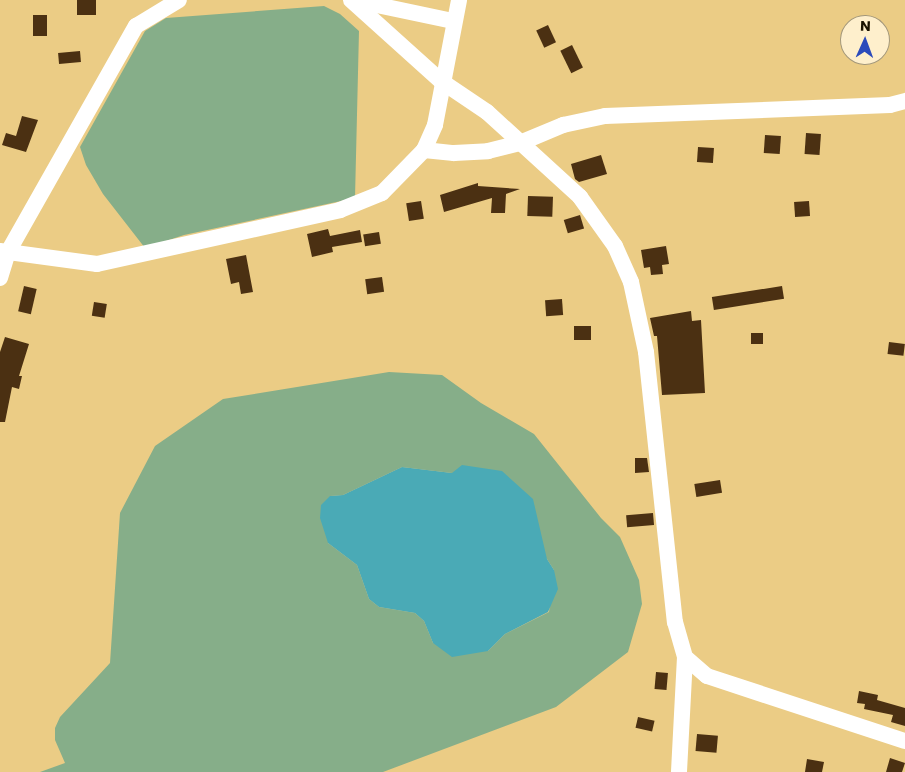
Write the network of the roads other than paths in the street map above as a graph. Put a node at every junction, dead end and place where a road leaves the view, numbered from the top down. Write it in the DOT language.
graph roads {
  1 [pos="179,0"];
  2 [pos="352,0"];
  3 [pos="459,0"];
  4 [pos="453,21"];
  5 [pos="441,81"];
  6 [pos="905,101"];
  7 [pos="520,143"];
  8 [pos="424,150"];
  9 [pos="4,251"];
  10 [pos="0,278"];
  11 [pos="685,657"];
  12 [pos="905,741"];
  13 [pos="679,772"];
  1 -- 9 [label="street"];
  2 -- 4 [label="street"];
  2 -- 5 [label="street"];
  3 -- 4 [label="street"];
  4 -- 5 [label="street"];
  5 -- 7 [label="street"];
  5 -- 8 [label="street"];
  6 -- 7 [label="street"];
  7 -- 8 [label="street"];
  7 -- 11 [label="street"];
  8 -- 9 [label="street"];
  9 -- 10 [label="street"];
  11 -- 12 [label="street"];
  11 -- 13 [label="street"];
}
